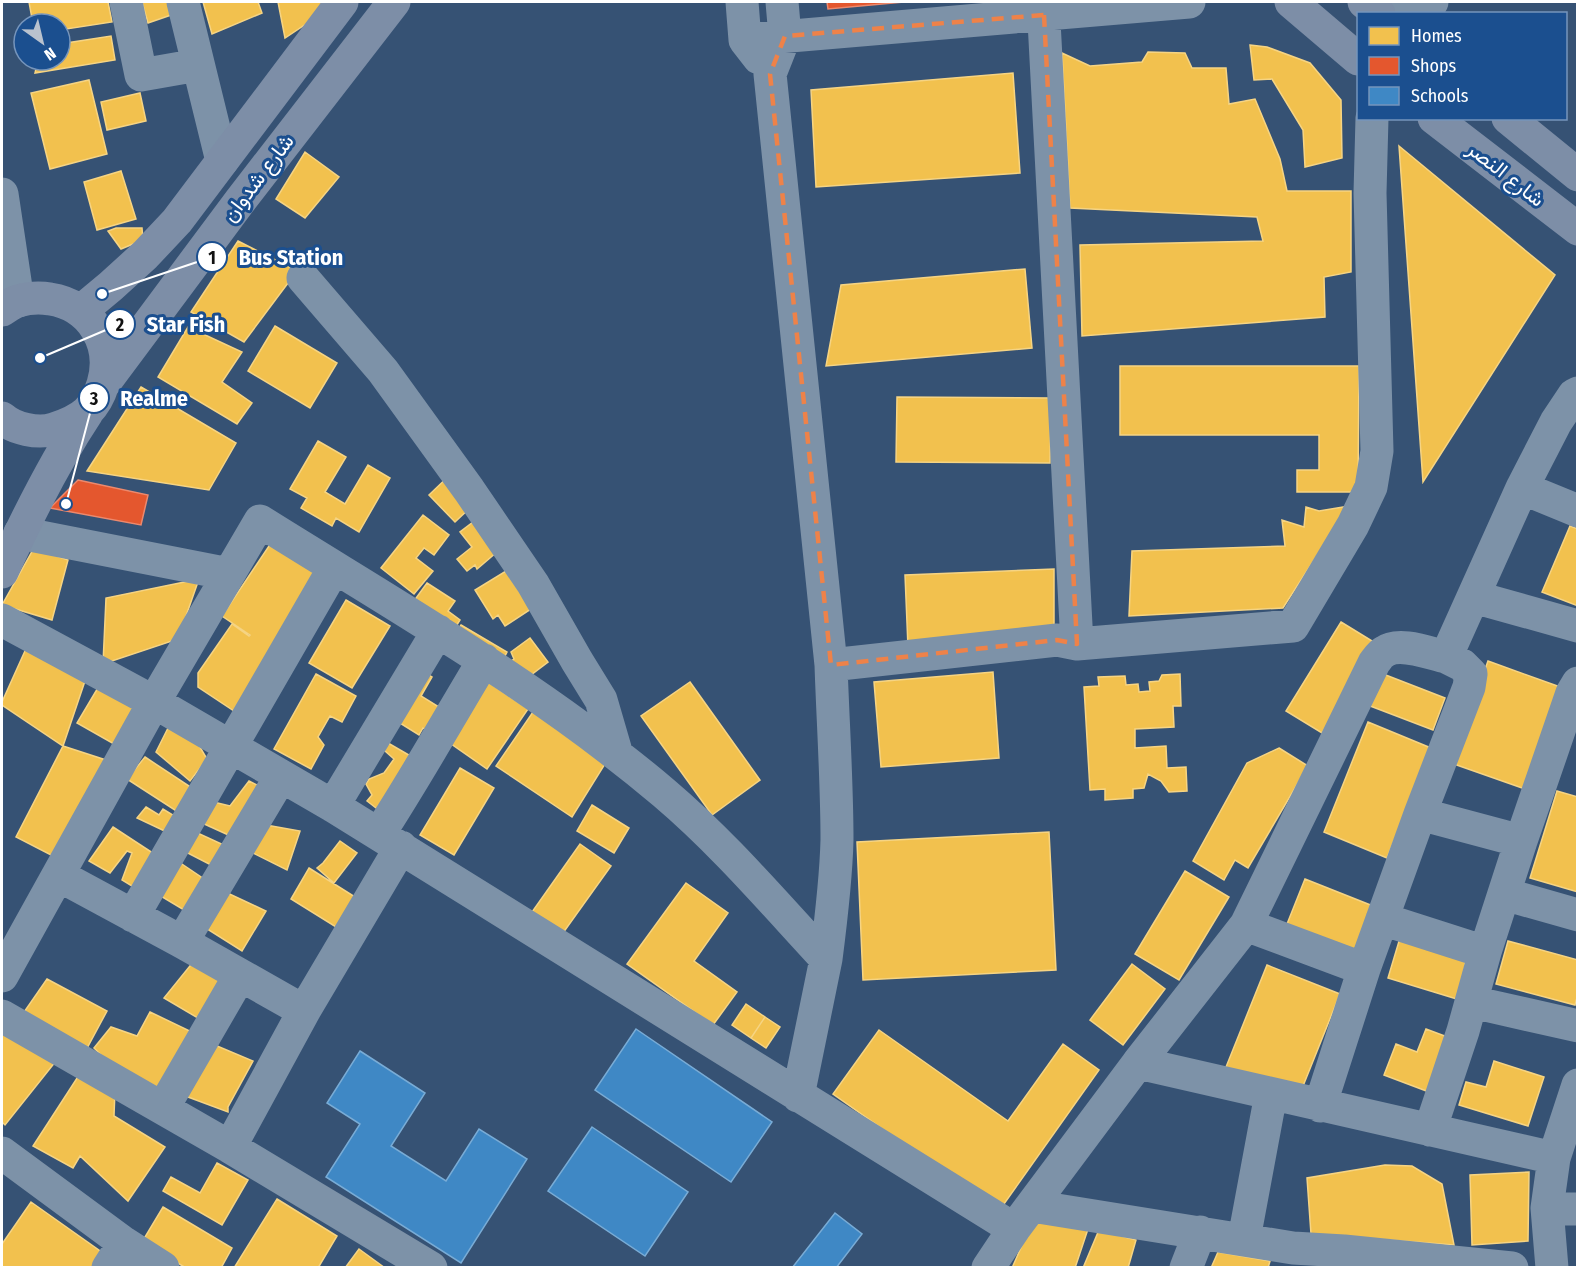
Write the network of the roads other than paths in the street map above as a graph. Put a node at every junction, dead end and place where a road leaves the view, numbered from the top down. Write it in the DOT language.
graph roads {
  1 [pos="126,2"];
  2 [pos="183,2"];
  3 [pos="394,2"];
  4 [pos="742,2"];
  5 [pos="782,2"];
  6 [pos="1189,2"];
  7 [pos="1291,2"];
  8 [pos="1364,2"];
  9 [pos="1432,2"];
  10 [pos="338,4"];
  11 [pos="1044,8"];
  12 [pos="1376,12"];
  13 [pos="1404,12"];
  14 [pos="785,36"];
  15 [pos="745,40"];
  16 [pos="1353,46"];
  17 [pos="198,65"];
  18 [pos="770,74"];
  19 [pos="1372,120"];
  20 [pos="1437,120"];
  21 [pos="1510,120"];
  22 [pos="222,161"];
  23 [pos="1578,175"];
  24 [pos="2,194"];
  25 [pos="1578,229"];
  26 [pos="303,278"];
  27 [pos="10,306"];
  28 [pos="81,311"];
  29 [pos="1578,393"];
  30 [pos="95,398"];
  31 [pos="3,428"];
  32 [pos="1522,488"];
  33 [pos="1578,511"];
  34 [pos="20,533"];
  35 [pos="334,568"];
  36 [pos="2,572"];
  37 [pos="229,574"];
  38 [pos="1474,597"];
  39 [pos="2,620"];
  40 [pos="1578,626"];
  41 [pos="438,631"];
  42 [pos="1077,644"];
  43 [pos="1446,657"];
  44 [pos="484,660"];
  45 [pos="831,665"];
  46 [pos="1578,683"];
  47 [pos="154,702"];
  48 [pos="231,747"];
  49 [pos="617,755"];
  50 [pos="281,776"];
  51 [pos="333,806"];
  52 [pos="1420,814"];
  53 [pos="390,841"];
  54 [pos="1521,841"];
  55 [pos="58,875"];
  56 [pos="1504,894"];
  57 [pos="1578,915"];
  58 [pos="133,916"];
  59 [pos="1382,919"];
  60 [pos="1246,926"];
  61 [pos="182,942"];
  62 [pos="1485,952"];
  63 [pos="826,959"];
  64 [pos="1364,969"];
  65 [pos="240,975"];
  66 [pos="2,976"];
  67 [pos="1472,1002"];
  68 [pos="304,1011"];
  69 [pos="2,1016"];
  70 [pos="1578,1026"];
  71 [pos="1138,1064"];
  72 [pos="1578,1085"];
  73 [pos="1271,1094"];
  74 [pos="798,1096"];
  75 [pos="1320,1106"];
  76 [pos="163,1108"];
  77 [pos="1430,1130"];
  78 [pos="230,1147"];
  79 [pos="2,1153"];
  80 [pos="1554,1158"];
  81 [pos="1562,1209"];
  82 [pos="1023,1218"];
  83 [pos="1200,1232"];
  84 [pos="1244,1239"];
  85 [pos="1290,1258"];
  86 [pos="115,1260"];
  87 [pos="163,1268"];
  88 [pos="431,1268"];
  89 [pos="988,1268"];
  90 [pos="1186,1268"];
  91 [pos="1512,1268"];
  92 [pos="1552,1268"];
  1 -- 17 [label="street"];
  2 -- 17 [label="street"];
  3 -- 30 [label="main road, شارع شدوان"];
  4 -- 15 [label="street"];
  5 -- 14 [label="street"];
  6 -- 11 [label="street"];
  7 -- 16 [label="main road"];
  8 -- 12 [label="main road"];
  9 -- 13 [label="street"];
  10 -- 22 [label="main road, شارع شدوان"];
  11 -- 14 [label="street"];
  11 -- 42 [label="street"];
  14 -- 15 [label="street"];
  14 -- 18 [label="street"];
  15 -- 18 [label="street"];
  17 -- 22 [label="street"];
  18 -- 45 [label="street"];
  19 -- 42 [label="street"];
  20 -- 25 [label="main road, شارع النصر"];
  21 -- 23 [label="main road, شارع النصر"];
  22 -- 28 [label="main road, شارع شدوان"];
  24 -- 27 [label="street"];
  26 -- 49 [label="street"];
  27 -- 28 [label="main road"];
  28 -- 30 [label="main road"];
  29 -- 32 [label="street"];
  30 -- 31 [label="main road"];
  30 -- 34 [label="main road, شارع شدوان"];
  32 -- 33 [label="street"];
  32 -- 38 [label="street"];
  34 -- 36 [label="main road, شارع شدوان"];
  34 -- 37 [label="street"];
  35 -- 37 [label="street"];
  35 -- 41 [label="street"];
  35 -- 48 [label="street"];
  37 -- 47 [label="street"];
  38 -- 40 [label="street"];
  38 -- 43 [label="street"];
  39 -- 47 [label="street"];
  41 -- 44 [label="street"];
  41 -- 51 [label="street"];
  42 -- 45 [label="street"];
  43 -- 52 [label="street"];
  43 -- 60 [label="street"];
  44 -- 49 [label="street"];
  44 -- 53 [label="street"];
  45 -- 63 [label="street"];
  46 -- 54 [label="street"];
  47 -- 48 [label="street"];
  47 -- 55 [label="street"];
  48 -- 50 [label="street"];
  48 -- 58 [label="street"];
  49 -- 63 [label="street"];
  50 -- 51 [label="street"];
  50 -- 61 [label="street"];
  51 -- 53 [label="street"];
  52 -- 54 [label="street"];
  52 -- 59 [label="street"];
  53 -- 68 [label="street"];
  53 -- 74 [label="street"];
  54 -- 56 [label="street"];
  55 -- 58 [label="street"];
  55 -- 66 [label="street"];
  56 -- 57 [label="street"];
  56 -- 62 [label="street"];
  58 -- 61 [label="street"];
  59 -- 62 [label="street"];
  59 -- 64 [label="street"];
  60 -- 64 [label="street"];
  60 -- 71 [label="street"];
  61 -- 65 [label="street"];
  62 -- 67 [label="street"];
  63 -- 74 [label="street"];
  64 -- 75 [label="street"];
  65 -- 68 [label="street"];
  65 -- 76 [label="street"];
  67 -- 70 [label="street"];
  67 -- 77 [label="street"];
  68 -- 78 [label="street"];
  69 -- 76 [label="street"];
  71 -- 73 [label="street"];
  71 -- 82 [label="street"];
  72 -- 80 [label="street"];
  73 -- 75 [label="street"];
  73 -- 84 [label="street"];
  74 -- 82 [label="street"];
  75 -- 77 [label="street"];
  76 -- 78 [label="street"];
  77 -- 80 [label="street"];
  78 -- 88 [label="street"];
  79 -- 86 [label="street"];
  80 -- 81 [label="street"];
  81 -- 92 [label="street"];
  82 -- 83 [label="street"];
  82 -- 89 [label="street"];
  83 -- 84 [label="street"];
  83 -- 90 [label="street"];
  84 -- 85 [label="street"];
  85 -- 91 [label="street"];
  86 -- 87 [label="street"];
}
